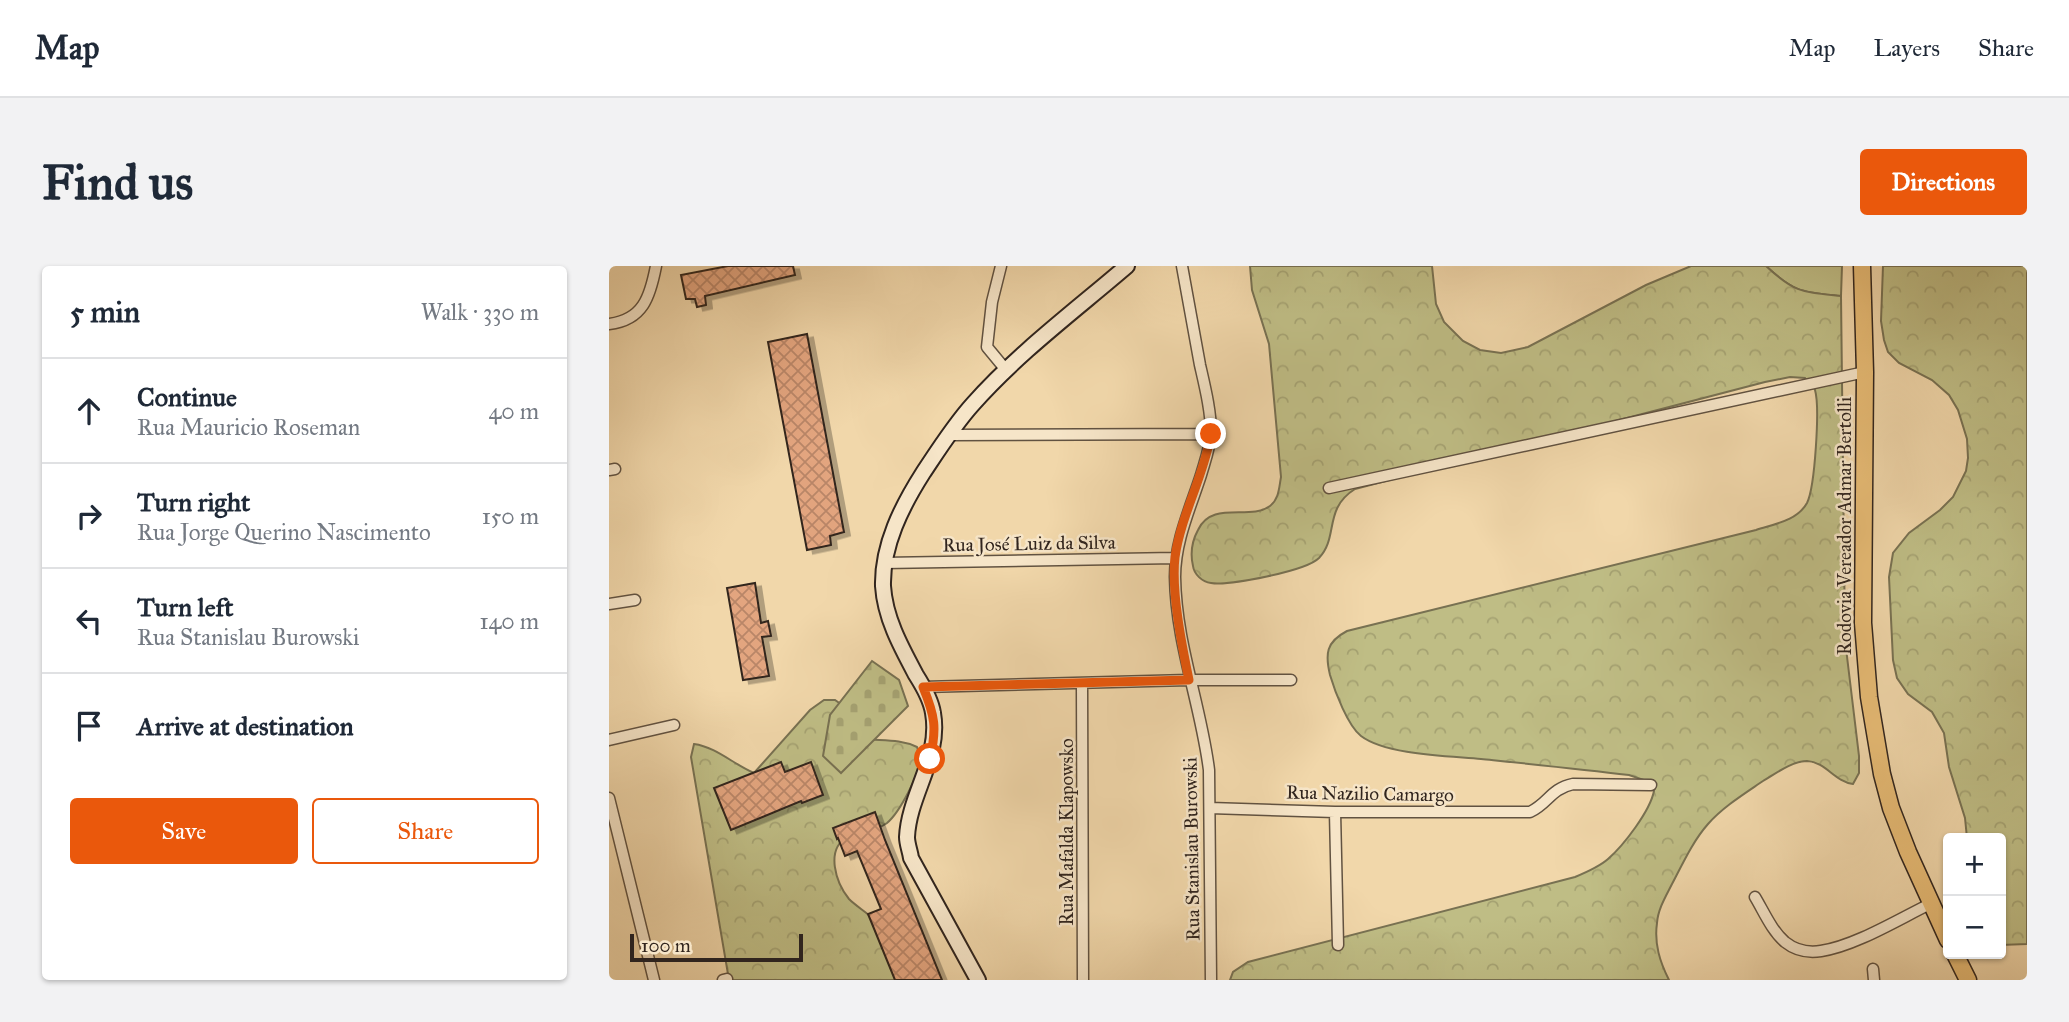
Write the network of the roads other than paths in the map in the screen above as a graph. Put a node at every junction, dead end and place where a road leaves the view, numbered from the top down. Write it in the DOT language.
graph roads {
  1 [pos="656,266"];
  2 [pos="1001,266"];
  3 [pos="1127,266"];
  4 [pos="1182,266"];
  5 [pos="1862,266"];
  6 [pos="609,324"];
  7 [pos="1006,370"];
  8 [pos="1865,372"];
  9 [pos="1211,434"];
  10 [pos="948,435"];
  11 [pos="1329,488"];
  12 [pos="1175,558"];
  13 [pos="884,563"];
  14 [pos="635,600"];
  15 [pos="609,604"];
  16 [pos="1189,680"];
  17 [pos="1291,680"];
  18 [pos="1082,683"];
  19 [pos="923,687"];
  20 [pos="674,725"];
  21 [pos="609,740"];
  22 [pos="1651,785"];
  23 [pos="609,798"];
  24 [pos="1210,808"];
  25 [pos="1335,812"];
  26 [pos="1755,897"];
  27 [pos="1930,904"];
  28 [pos="1943,930"];
  29 [pos="1338,945"];
  30 [pos="1958,959"];
  31 [pos="1873,969"];
  32 [pos="654,980"];
  33 [pos="978,980"];
  34 [pos="1083,980"];
  35 [pos="1211,980"];
  36 [pos="1874,980"];
  37 [pos="1968,980"];
  1 -- 6 [label="street"];
  2 -- 7 [label="street"];
  3 -- 7 [label="main road"];
  4 -- 9 [label="street, Rua Stanislau Burowski"];
  5 -- 8 [label="highway, Rodovia Vereador Admar Bertolli"];
  7 -- 10 [label="main road"];
  8 -- 11 [label="street"];
  8 -- 27 [label="highway, Rodovia Vereador Admar Bertolli"];
  9 -- 10 [label="street"];
  9 -- 12 [label="street, Rua Stanislau Burowski"];
  10 -- 13 [label="main road"];
  12 -- 13 [label="street, Rua José Luiz da Silva"];
  12 -- 16 [label="street, Rua Stanislau Burowski"];
  13 -- 19 [label="main road"];
  14 -- 15 [label="street"];
  16 -- 17 [label="street"];
  16 -- 18 [label="street"];
  16 -- 24 [label="street, Rua Stanislau Burowski"];
  18 -- 19 [label="street"];
  18 -- 34 [label="street, Rua Mafalda Klapowsko"];
  19 -- 33 [label="main road"];
  20 -- 21 [label="street"];
  22 -- 25 [label="street, Rua Nazilio Camargo"];
  23 -- 32 [label="street"];
  24 -- 25 [label="street, Rua Nazilio Camargo"];
  24 -- 35 [label="street, Rua Stanislau Burowski"];
  25 -- 29 [label="street"];
  26 -- 27 [label="street"];
  27 -- 28 [label="highway, Rodovia Vereador Admar Bertolli"];
  30 -- 37 [label="highway"];
  31 -- 36 [label="street"];
}
